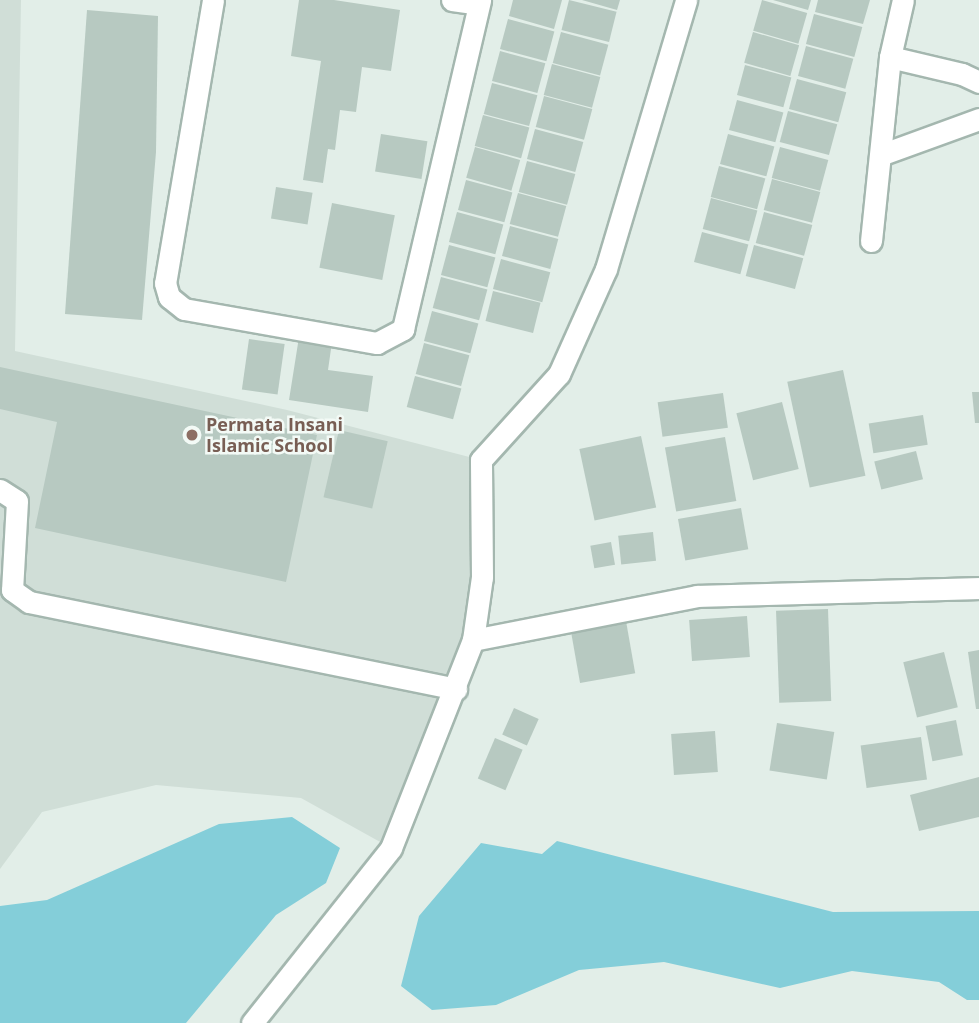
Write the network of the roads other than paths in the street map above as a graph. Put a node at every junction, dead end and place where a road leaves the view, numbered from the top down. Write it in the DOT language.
graph roads {
  1 [pos="213,0"];
  2 [pos="452,0"];
  3 [pos="686,0"];
  4 [pos="903,0"];
  5 [pos="479,2"];
  6 [pos="890,57"];
  7 [pos="979,82"];
  8 [pos="979,119"];
  9 [pos="883,154"];
  10 [pos="871,242"];
  11 [pos="0,490"];
  12 [pos="979,588"];
  13 [pos="473,640"];
  14 [pos="456,689"];
  15 [pos="252,1023"];
  1 -- 5 [label="street"];
  2 -- 5 [label="street"];
  3 -- 13 [label="street"];
  4 -- 6 [label="street"];
  6 -- 7 [label="street"];
  6 -- 9 [label="street"];
  8 -- 9 [label="street"];
  9 -- 10 [label="street"];
  11 -- 14 [label="street"];
  12 -- 13 [label="street"];
  13 -- 14 [label="street"];
  14 -- 15 [label="street"];
}
